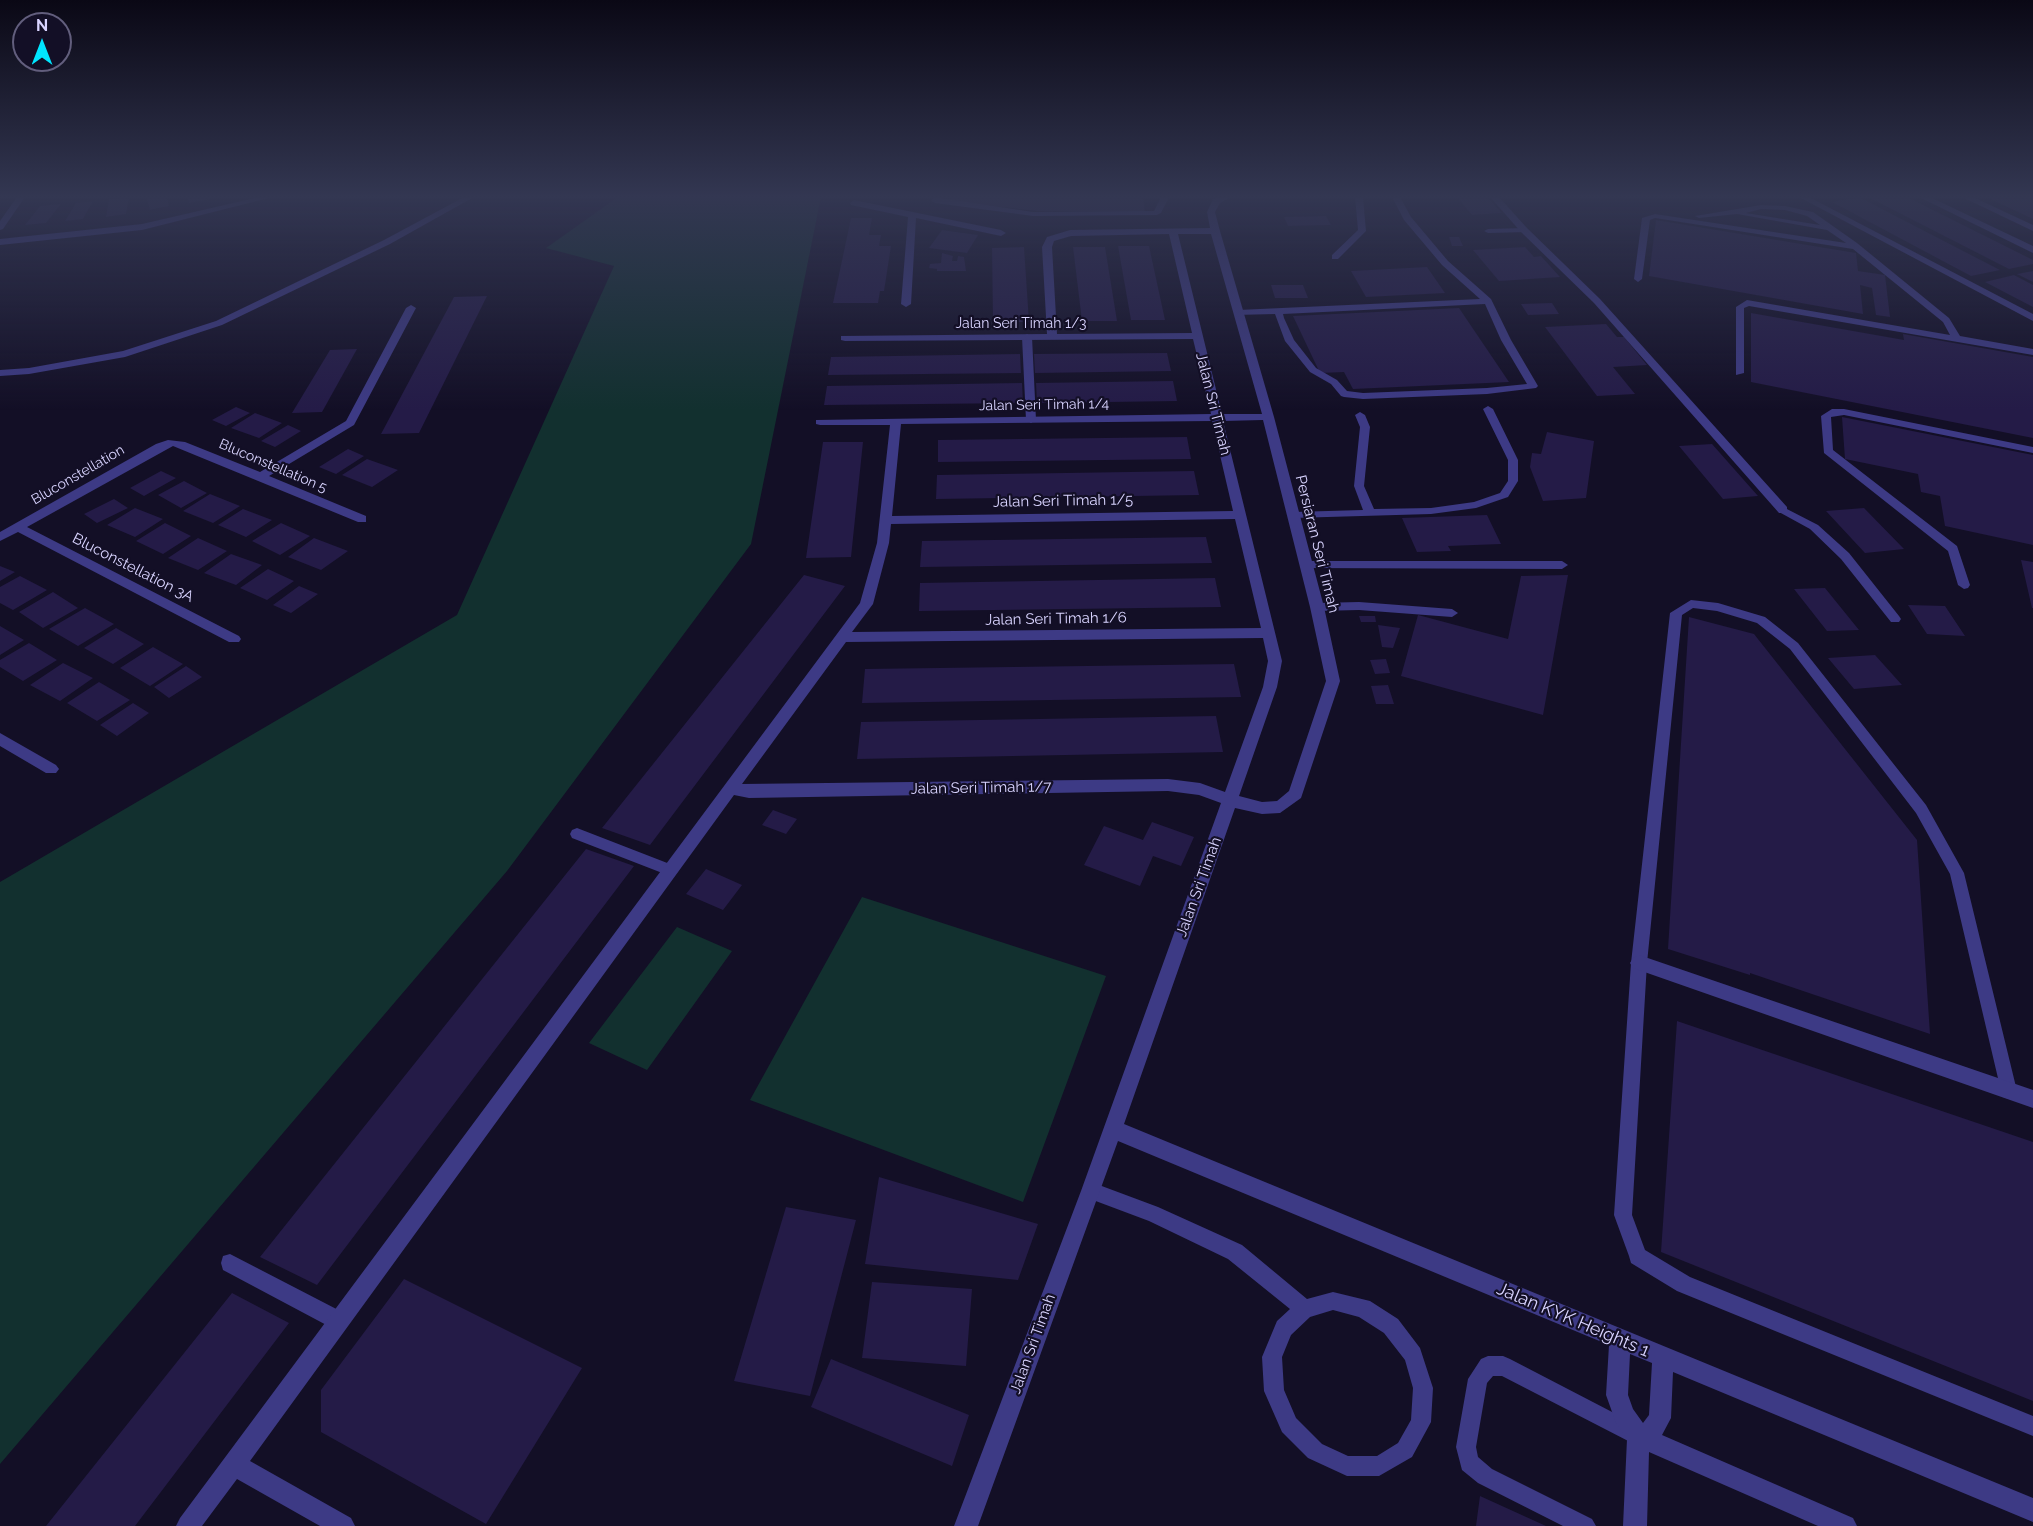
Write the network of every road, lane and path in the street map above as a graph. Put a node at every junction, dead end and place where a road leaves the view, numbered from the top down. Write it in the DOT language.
graph roads {
  1 [pos="333,268"];
  2 [pos="908,268"];
  3 [pos="1048,268"];
  4 [pos="1181,268"];
  5 [pos="1225,268"];
  6 [pos="1451,268"];
  7 [pos="1563,268"];
  8 [pos="1639,268"];
  9 [pos="1882,268"];
  10 [pos="1938,268"];
  11 [pos="1638,279"];
  12 [pos="1488,301"];
  13 [pos="906,304"];
  14 [pos="411,309"];
  15 [pos="1279,311"];
  16 [pos="1238,313"];
  17 [pos="2033,318"];
  18 [pos="1196,336"];
  19 [pos="1027,337"];
  20 [pos="1052,337"];
  21 [pos="845,338"];
  22 [pos="1956,338"];
  23 [pos="2033,352"];
  24 [pos="0,373"];
  25 [pos="1739,373"];
  26 [pos="1488,409"];
  27 [pos="1360,415"];
  28 [pos="1268,417"];
  29 [pos="1216,418"];
  30 [pos="1031,420"];
  31 [pos="820,422"];
  32 [pos="896,422"];
  33 [pos="172,442"];
  34 [pos="2033,450"];
  35 [pos="260,477"];
  36 [pos="1783,510"];
  37 [pos="1370,514"];
  38 [pos="1241,515"];
  39 [pos="1293,515"];
  40 [pos="362,519"];
  41 [pos="886,520"];
  42 [pos="17,527"];
  43 [pos="0,537"];
  44 [pos="1306,565"];
  45 [pos="1562,566"];
  46 [pos="1964,585"];
  47 [pos="1317,607"];
  48 [pos="1452,613"];
  49 [pos="1894,619"];
  50 [pos="1269,633"];
  51 [pos="844,637"];
  52 [pos="234,639"];
  53 [pos="0,739"];
  54 [pos="51,769"];
  55 [pos="730,788"];
  56 [pos="1229,800"];
  57 [pos="577,834"];
  58 [pos="670,870"];
  59 [pos="1639,963"];
  60 [pos="2009,1091"];
  61 [pos="2033,1099"];
  62 [pos="1113,1129"];
  63 [pos="1091,1191"];
  64 [pos="230,1263"];
  65 [pos="1305,1309"];
  66 [pos="339,1321"];
  67 [pos="1620,1338"];
  68 [pos="1663,1358"];
  69 [pos="2033,1426"];
  70 [pos="1638,1436"];
  71 [pos="234,1465"];
  72 [pos="2033,1510"];
  73 [pos="188,1526"];
  74 [pos="343,1526"];
  75 [pos="966,1526"];
  76 [pos="1585,1526"];
  77 [pos="1635,1526"];
  78 [pos="1845,1526"];
  1 -- 24 [label="lane"];
  2 -- 13 [label="street"];
  3 -- 20 [label="street"];
  4 -- 18 [label="street, Jalan Sri Timah"];
  5 -- 16 [label="street, Persiaran Seri Timah"];
  6 -- 12 [label="lane"];
  7 -- 36 [label="street"];
  8 -- 11 [label="lane"];
  9 -- 22 [label="lane"];
  10 -- 17 [label="street"];
  12 -- 15 [label="lane"];
  12 -- 15 [label="lane"];
  14 -- 35 [label="street"];
  15 -- 16 [label="lane"];
  16 -- 28 [label="street, Persiaran Seri Timah"];
  18 -- 20 [label="street, Jalan Seri Timah 1/3"];
  18 -- 29 [label="street, Jalan Sri Timah"];
  19 -- 20 [label="street, Jalan Seri Timah 1/3"];
  19 -- 21 [label="street, Jalan Seri Timah 1/3"];
  19 -- 30 [label="lane"];
  22 -- 23 [label="lane"];
  22 -- 25 [label="lane"];
  26 -- 37 [label="lane"];
  27 -- 37 [label="lane"];
  28 -- 29 [label="street, Jalan Seri Timah 1/4"];
  28 -- 39 [label="street, Persiaran Seri Timah"];
  29 -- 30 [label="street, Jalan Seri Timah 1/4"];
  29 -- 38 [label="street, Jalan Sri Timah"];
  30 -- 32 [label="street, Jalan Seri Timah 1/4"];
  31 -- 32 [label="street, Jalan Seri Timah 1/4"];
  32 -- 41 [label="street"];
  33 -- 35 [label="street, Bluconstellation 5"];
  33 -- 42 [label="street, Bluconstellation"];
  34 -- 46 [label="lane"];
  35 -- 40 [label="street, Bluconstellation 5"];
  36 -- 49 [label="lane"];
  37 -- 39 [label="lane"];
  38 -- 41 [label="street, Jalan Seri Timah 1/5"];
  38 -- 50 [label="street, Jalan Sri Timah"];
  39 -- 44 [label="street, Persiaran Seri Timah"];
  41 -- 51 [label="street"];
  42 -- 43 [label="street, Bluconstellation"];
  42 -- 52 [label="street, Bluconstellation 3A"];
  44 -- 45 [label="lane"];
  44 -- 47 [label="street, Persiaran Seri Timah"];
  47 -- 48 [label="lane"];
  47 -- 56 [label="street, Persiaran Seri Timah"];
  50 -- 51 [label="street, Jalan Seri Timah 1/6"];
  50 -- 56 [label="street, Jalan Sri Timah"];
  51 -- 55 [label="street"];
  53 -- 54 [label="street"];
  55 -- 56 [label="street, Jalan Seri Timah 1/7"];
  55 -- 58 [label="street"];
  56 -- 62 [label="street, Jalan Sri Timah"];
  57 -- 58 [label="lane"];
  58 -- 66 [label="street"];
  59 -- 60 [label="street"];
  59 -- 60 [label="lane"];
  59 -- 69 [label="lane"];
  60 -- 61 [label="street"];
  62 -- 63 [label="street, Jalan Sri Timah"];
  62 -- 67 [label="street, Jalan KYK Heights 1"];
  63 -- 65 [label="lane"];
  63 -- 75 [label="street, Jalan Sri Timah"];
  64 -- 66 [label="lane"];
  65 -- 65 [label="lane"];
  66 -- 71 [label="street"];
  67 -- 68 [label="street, Jalan KYK Heights 1"];
  67 -- 70 [label="street"];
  68 -- 70 [label="street"];
  68 -- 72 [label="street, Jalan KYK Heights 1"];
  70 -- 76 [label="lane"];
  70 -- 77 [label="street"];
  70 -- 78 [label="street"];
  71 -- 73 [label="street"];
  71 -- 74 [label="street"];
}
